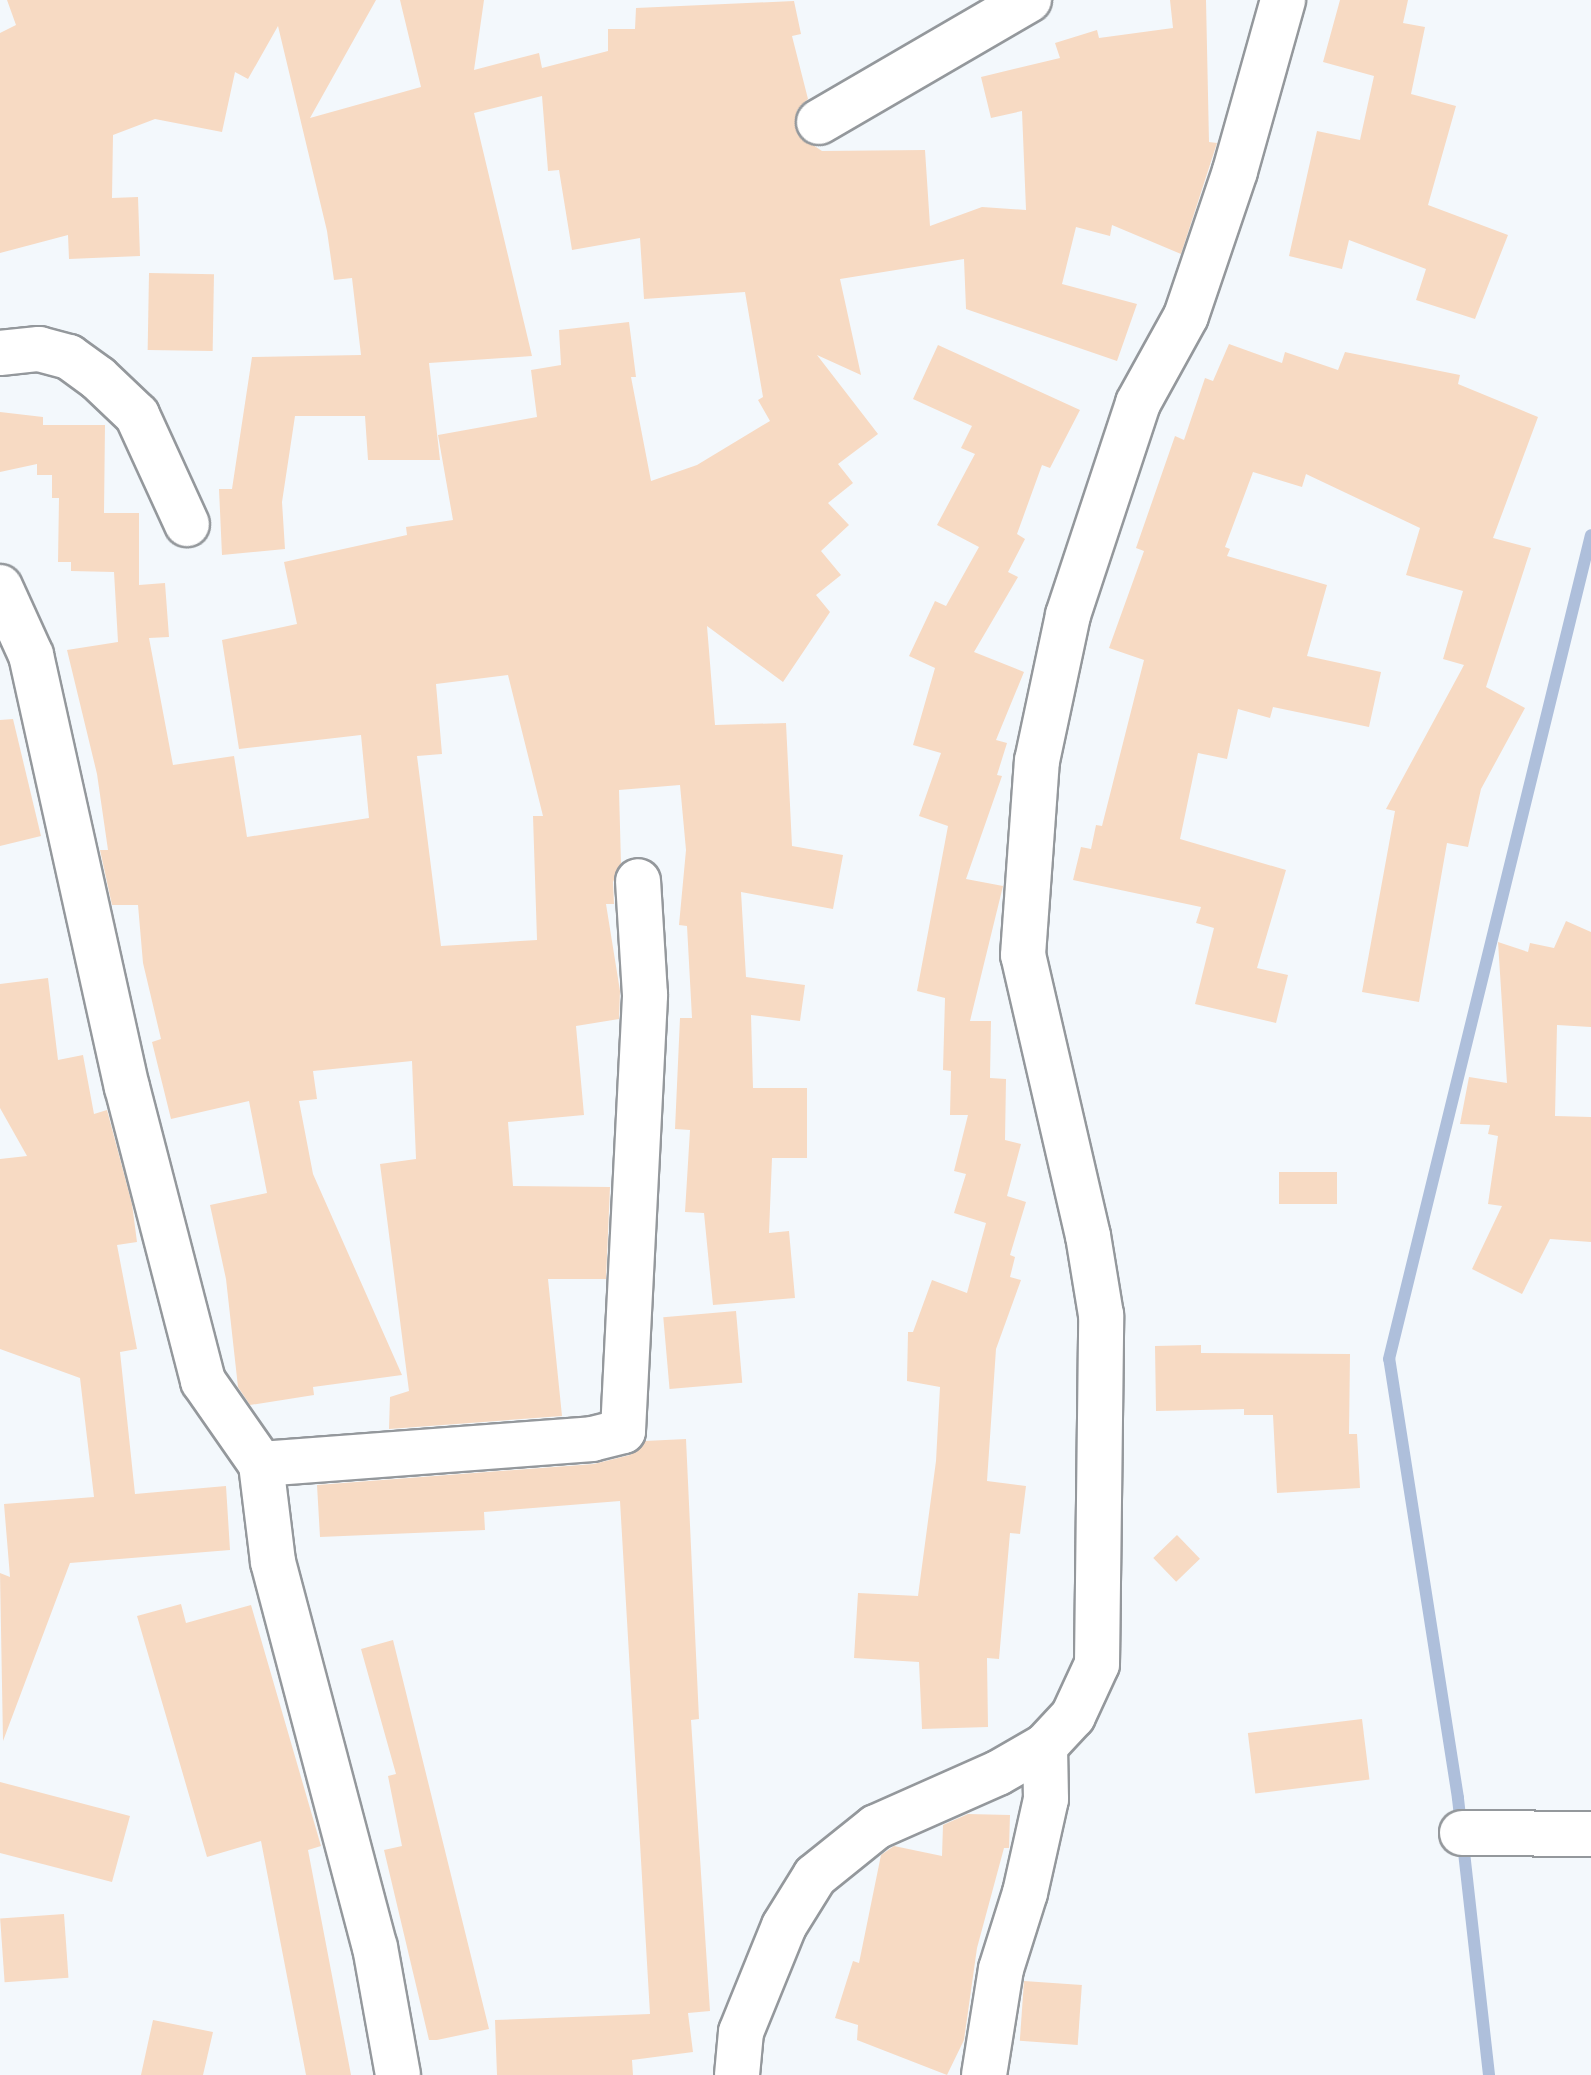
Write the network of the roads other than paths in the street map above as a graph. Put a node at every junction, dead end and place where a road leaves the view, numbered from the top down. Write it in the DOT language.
graph roads {
  1 [pos="1029,0"];
  2 [pos="1283,0"];
  3 [pos="819,122"];
  4 [pos="0,353"];
  5 [pos="187,524"];
  6 [pos="0,587"];
  7 [pos="638,881"];
  8 [pos="261,1464"];
  9 [pos="1045,1746"];
  10 [pos="1462,1833"];
  11 [pos="1591,1834"];
  12 [pos="398,2075"];
  13 [pos="737,2075"];
  14 [pos="984,2075"];
  1 -- 3 [label="street"];
  2 -- 9 [label="street"];
  4 -- 5 [label="street"];
  6 -- 8 [label="street"];
  7 -- 8 [label="street"];
  8 -- 12 [label="street"];
  9 -- 13 [label="street"];
  9 -- 14 [label="street"];
  10 -- 11 [label="street"];
}
